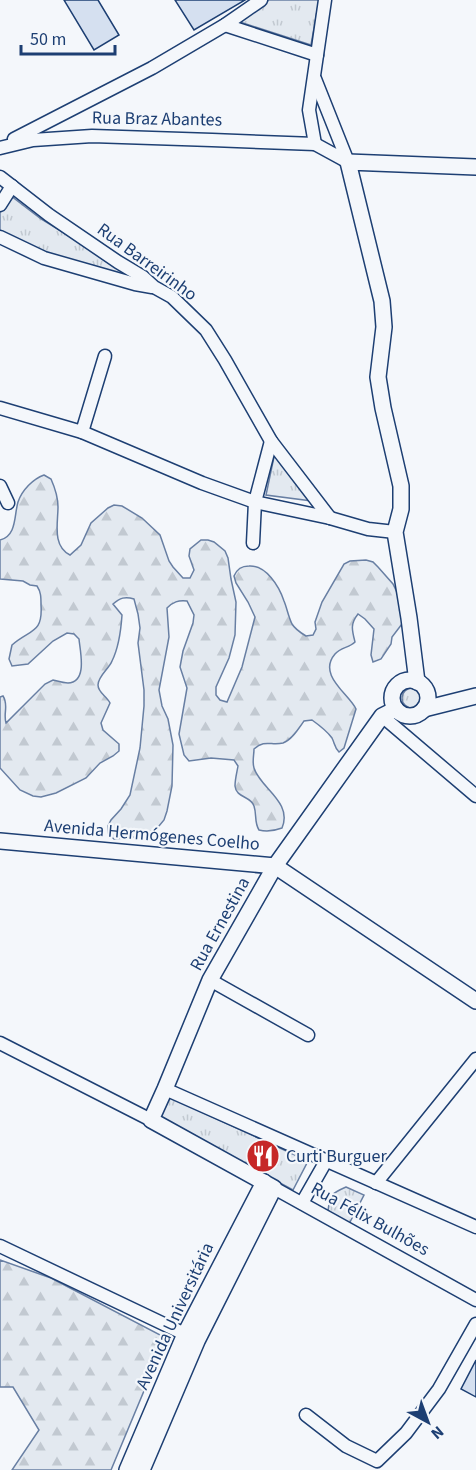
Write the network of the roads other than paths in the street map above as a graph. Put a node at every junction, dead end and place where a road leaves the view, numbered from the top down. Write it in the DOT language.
graph roads {
  1 [pos="261,0"];
  2 [pos="325,0"];
  3 [pos="225,25"];
  4 [pos="317,55"];
  5 [pos="315,77"];
  6 [pos="315,144"];
  7 [pos="0,148"];
  8 [pos="348,162"];
  9 [pos="476,166"];
  10 [pos="0,177"];
  11 [pos="12,186"];
  12 [pos="0,205"];
  13 [pos="0,237"];
  14 [pos="154,287"];
  15 [pos="105,356"];
  16 [pos="0,408"];
  17 [pos="82,432"];
  18 [pos="271,441"];
  19 [pos="0,486"];
  20 [pos="255,502"];
  21 [pos="8,503"];
  22 [pos="330,518"];
  23 [pos="395,532"];
  24 [pos="253,543"];
  25 [pos="417,682"];
  26 [pos="476,696"];
  27 [pos="424,709"];
  28 [pos="389,712"];
  29 [pos="476,796"];
  30 [pos="0,841"];
  31 [pos="275,866"];
  32 [pos="210,980"];
  33 [pos="476,1001"];
  34 [pos="308,1035"];
  35 [pos="0,1043"];
  36 [pos="476,1059"];
  37 [pos="165,1089"];
  38 [pos="151,1120"];
  39 [pos="326,1161"];
  40 [pos="376,1184"];
  41 [pos="269,1185"];
  42 [pos="302,1203"];
  43 [pos="476,1227"];
  44 [pos="0,1246"];
  45 [pos="476,1300"];
  46 [pos="476,1324"];
  47 [pos="191,1337"];
  48 [pos="306,1415"];
  49 [pos="128,1470"];
  50 [pos="142,1470"];
  1 -- 3 [label="street"];
  2 -- 4 [label="street"];
  3 -- 4 [label="street"];
  3 -- 7 [label="street"];
  4 -- 5 [label="street"];
  5 -- 6 [label="street"];
  5 -- 8 [label="street"];
  6 -- 7 [label="street, Rua Braz Abantes"];
  6 -- 8 [label="street"];
  8 -- 9 [label="street"];
  8 -- 23 [label="street"];
  10 -- 11 [label="street, Rua Barreirinho"];
  11 -- 12 [label="street"];
  11 -- 14 [label="street, Rua Barreirinho"];
  13 -- 14 [label="street"];
  14 -- 18 [label="street, Rua Barreirinho"];
  15 -- 17 [label="street"];
  16 -- 17 [label="street"];
  17 -- 20 [label="street"];
  18 -- 20 [label="street"];
  18 -- 22 [label="street, Rua Barreirinho"];
  19 -- 21 [label="street"];
  20 -- 22 [label="street"];
  20 -- 24 [label="street"];
  22 -- 23 [label="street"];
  23 -- 25 [label="street"];
  25 -- 27 [label="street"];
  25 -- 28 [label="street"];
  26 -- 27 [label="street"];
  27 -- 28 [label="street"];
  28 -- 29 [label="street"];
  28 -- 31 [label="street, Rua Ernestina"];
  30 -- 31 [label="street, Avenida Hermógenes Coelho"];
  31 -- 32 [label="street, Rua Ernestina"];
  31 -- 33 [label="street, Avenida Hermógenes Coelho"];
  32 -- 34 [label="street"];
  32 -- 37 [label="street, Rua Ernestina"];
  35 -- 38 [label="street"];
  36 -- 40 [label="street"];
  37 -- 38 [label="street, Rua Ernestina"];
  37 -- 39 [label="street"];
  38 -- 41 [label="street, Rua Félix Bulhões"];
  39 -- 40 [label="street"];
  39 -- 42 [label="street"];
  40 -- 43 [label="street"];
  41 -- 42 [label="street, Rua Félix Bulhões"];
  41 -- 47 [label="street, Avenida Universitária"];
  42 -- 45 [label="street, Rua Félix Bulhões"];
  44 -- 47 [label="street"];
  46 -- 48 [label="street"];
  47 -- 49 [label="street, Avenida Universitária"];
  47 -- 50 [label="street, Avenida Universitária"];
}
